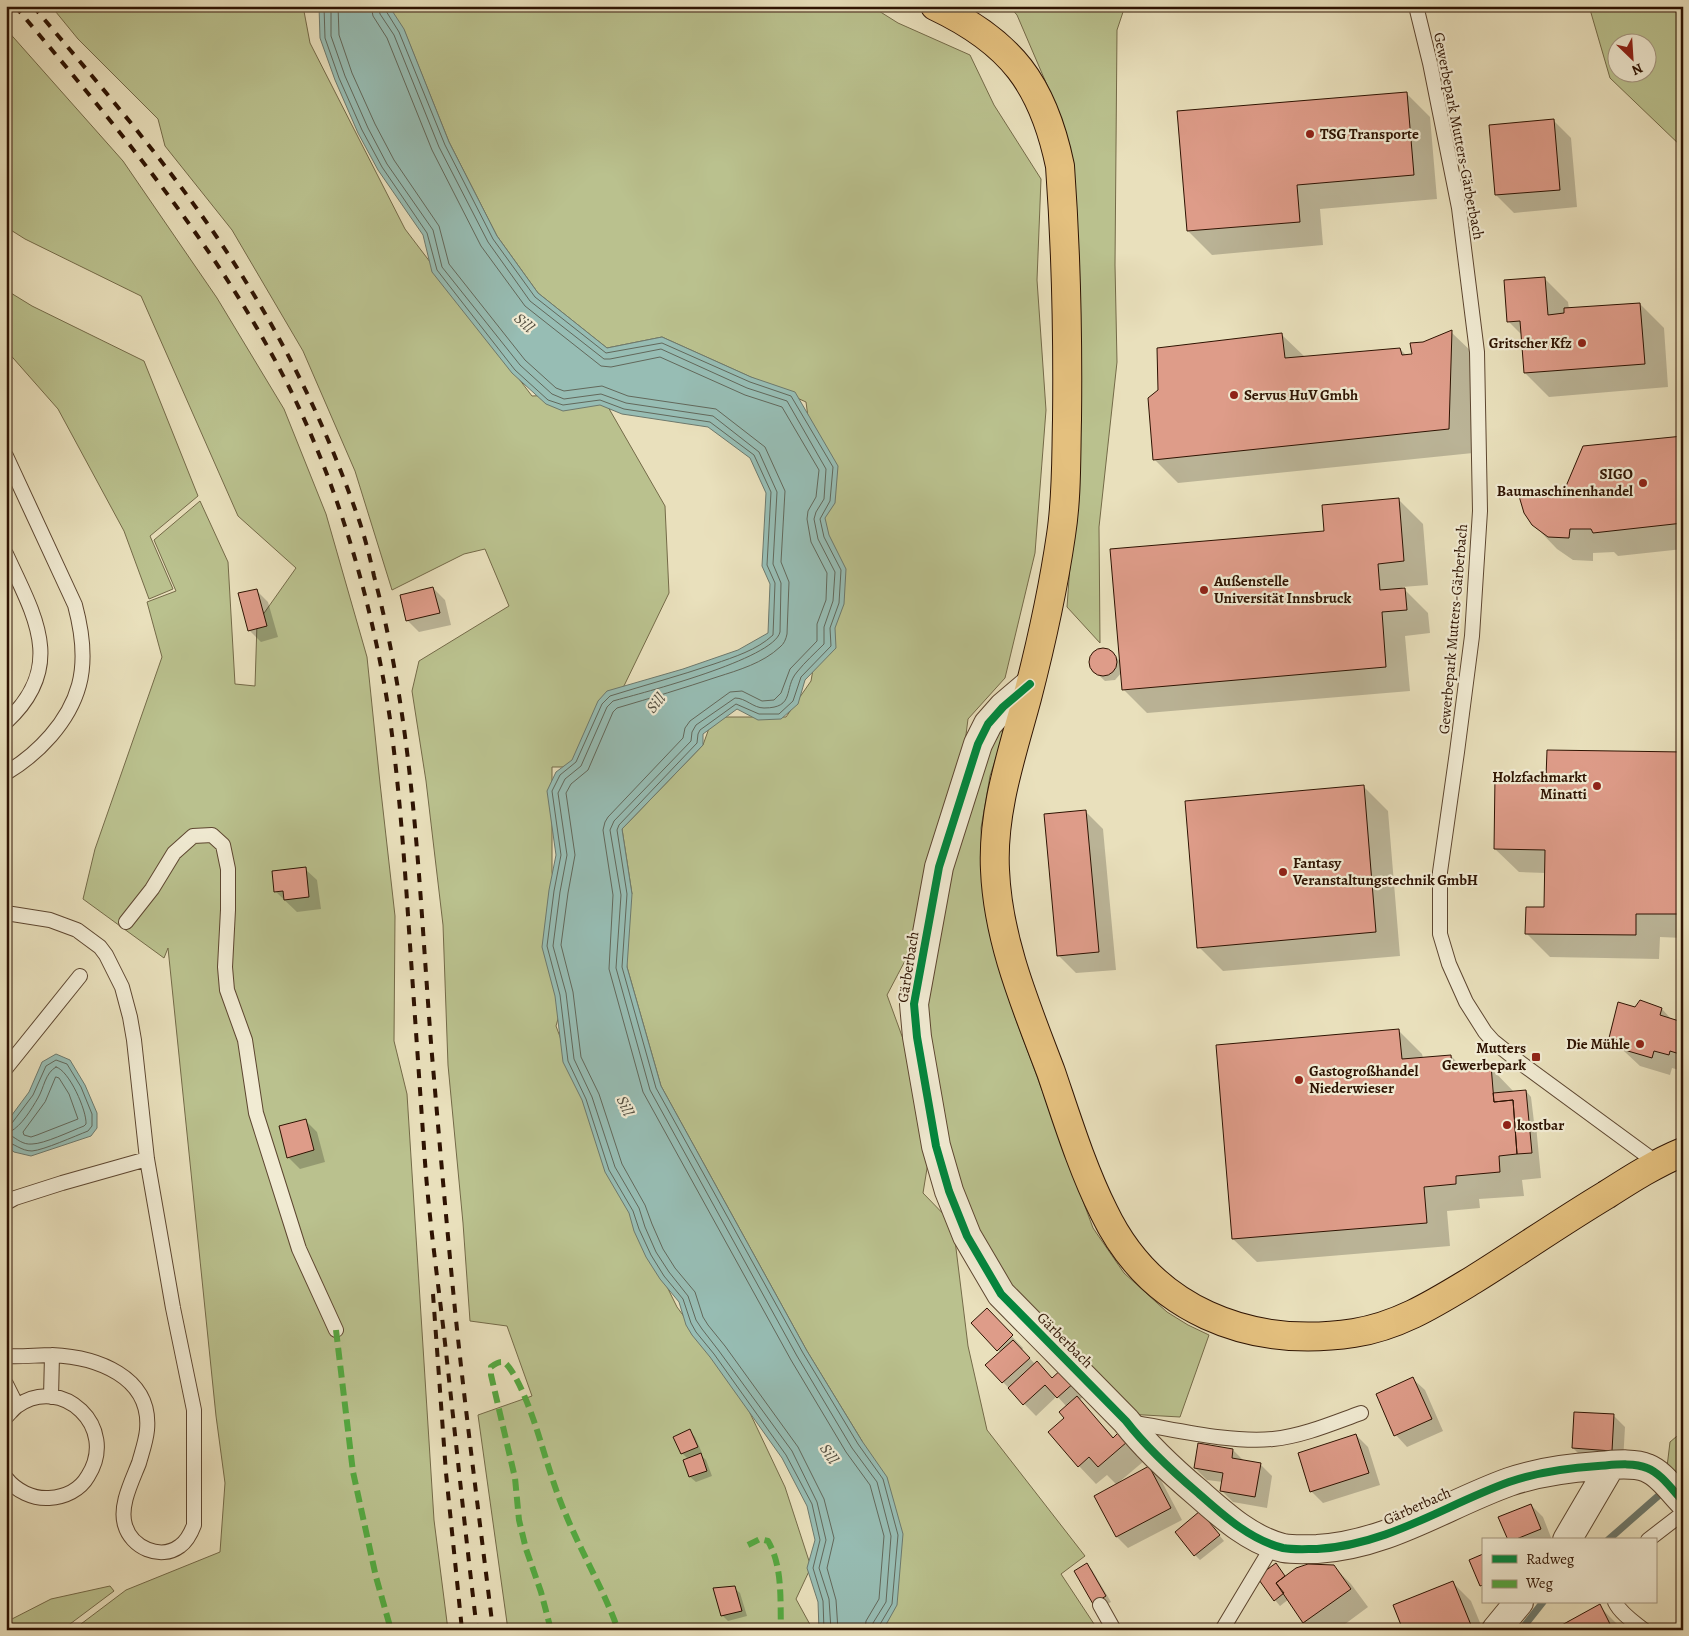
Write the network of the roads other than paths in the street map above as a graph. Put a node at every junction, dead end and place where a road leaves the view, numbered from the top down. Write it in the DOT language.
graph roads {
  1 [pos="935,6"];
  2 [pos="1416,6"];
  3 [pos="6,456"];
  4 [pos="6,554"];
  5 [pos="1030,684"];
  6 [pos="6,722"];
  7 [pos="6,773"];
  8 [pos="6,913"];
  9 [pos="126,922"];
  10 [pos="80,976"];
  11 [pos="6,1068"];
  12 [pos="1683,1152"];
  13 [pos="147,1159"];
  14 [pos="1657,1163"];
  15 [pos="6,1203"];
  16 [pos="336,1330"];
  17 [pos="52,1355"];
  18 [pos="6,1356"];
  19 [pos="6,1384"];
  20 [pos="51,1396"];
  21 [pos="17,1406"];
  22 [pos="1361,1413"];
  23 [pos="6,1417"];
  24 [pos="1126,1421"];
  25 [pos="1611,1465"];
  26 [pos="6,1478"];
  27 [pos="1676,1497"];
  28 [pos="1567,1538"];
  29 [pos="1649,1538"];
  30 [pos="1273,1545"];
  31 [pos="1517,1604"];
  32 [pos="1616,1604"];
  33 [pos="1100,1605"];
  34 [pos="1114,1630"];
  35 [pos="1222,1630"];
  36 [pos="1496,1630"];
  37 [pos="1644,1630"];
  1 -- 5 [label="main road"];
  2 -- 14 [label="lane, Gewerbepark Mutters-Gärberbach"];
  3 -- 7 [label="lane"];
  4 -- 6 [label="lane"];
  5 -- 14 [label="main road"];
  5 -- 24 [label="street, Gärberbach"];
  8 -- 13 [label="lane"];
  9 -- 16 [label="lane"];
  10 -- 11 [label="lane"];
  12 -- 14 [label="main road"];
  13 -- 15 [label="lane"];
  13 -- 17 [label="lane"];
  17 -- 18 [label="lane"];
  17 -- 20 [label="lane"];
  19 -- 21 [label="lane"];
  20 -- 21 [label="lane"];
  20 -- 26 [label="lane"];
  21 -- 23 [label="lane"];
  22 -- 24 [label="lane"];
  24 -- 30 [label="street, Gärberbach"];
  25 -- 27 [label="street, Gärberbach"];
  25 -- 28 [label="street"];
  25 -- 30 [label="street, Gärberbach"];
  27 -- 29 [label="lane"];
  30 -- 35 [label="lane"];
  31 -- 36 [label="street"];
  32 -- 37 [label="lane"];
  33 -- 34 [label="lane"];
}
